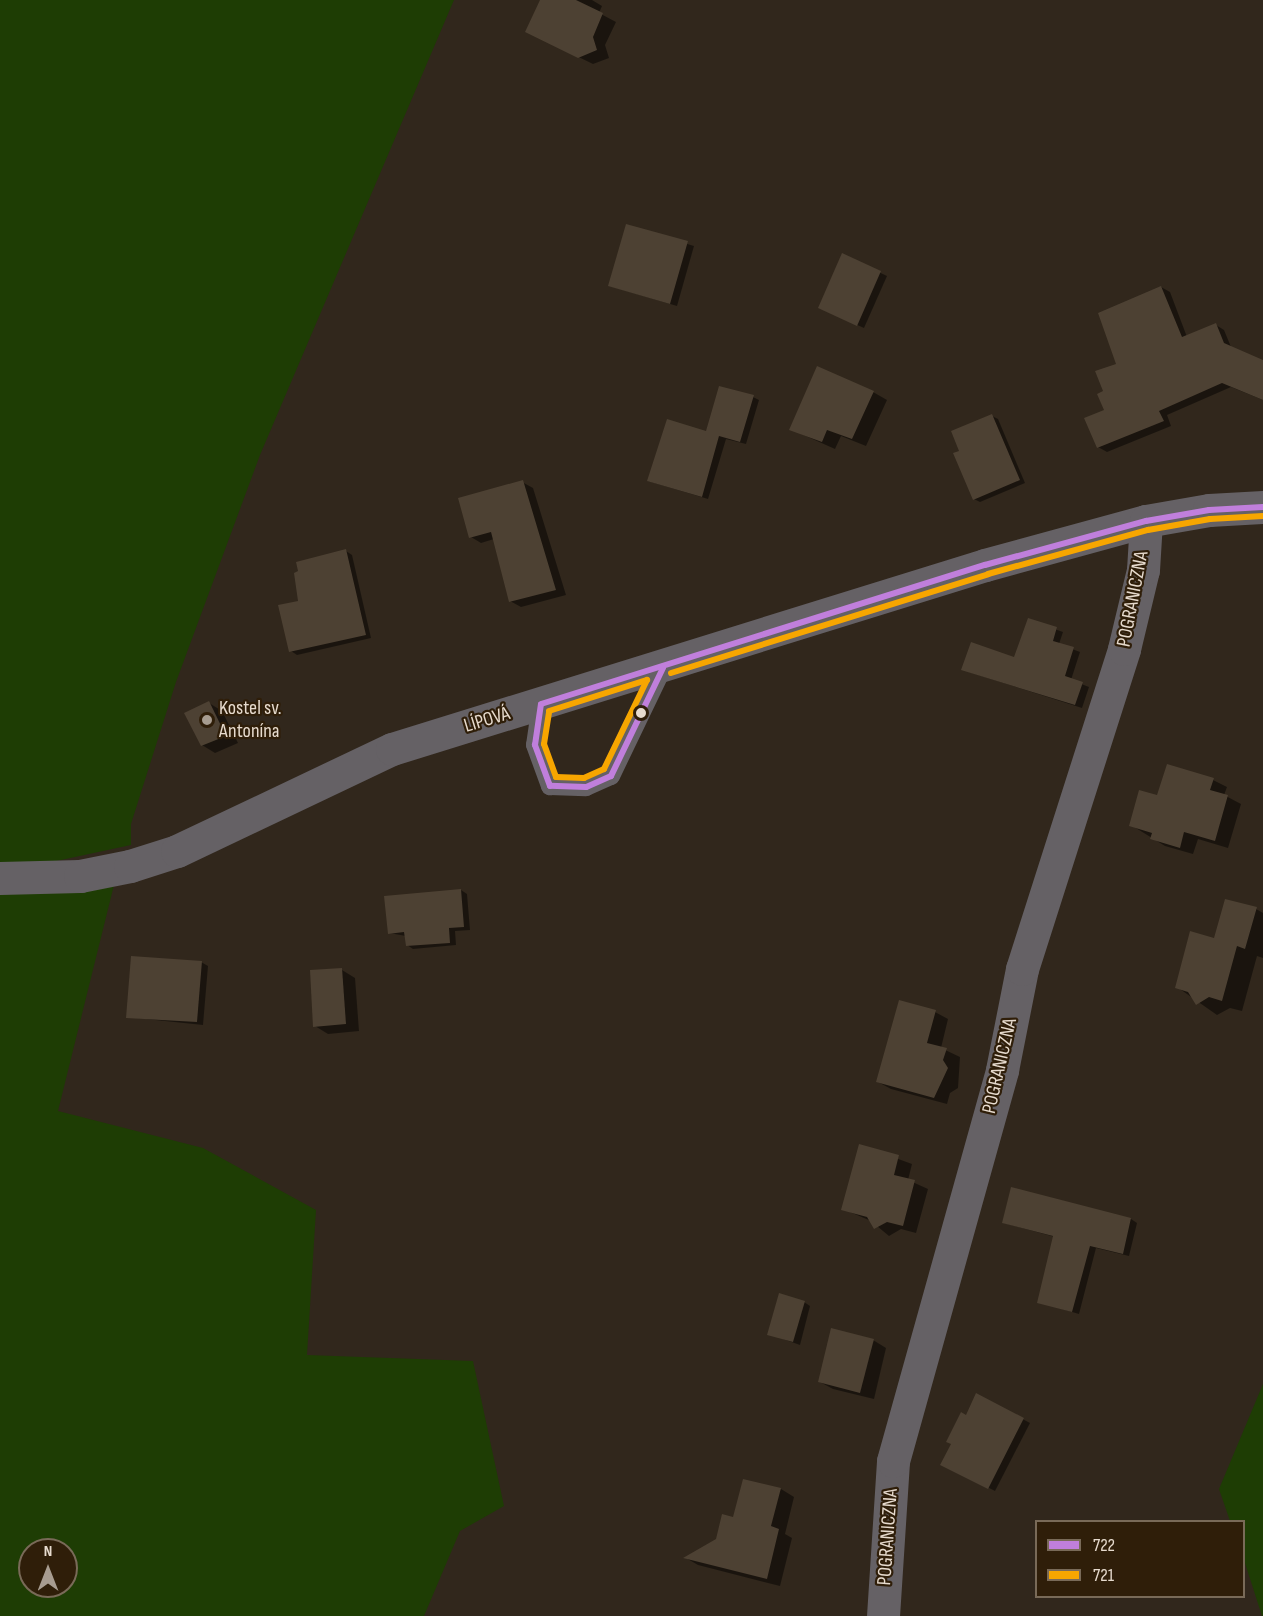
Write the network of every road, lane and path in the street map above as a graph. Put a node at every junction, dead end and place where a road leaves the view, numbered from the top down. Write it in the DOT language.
graph roads {
  1 [pos="1263,507"];
  2 [pos="1146,521"];
  3 [pos="663,668"];
  4 [pos="541,704"];
  5 [pos="0,878"];
  6 [pos="883,1616"];
  1 -- 2 [label="street, LÍPOVÁ"];
  2 -- 3 [label="street, LÍPOVÁ"];
  2 -- 6 [label="street, POGRANICZNA"];
  3 -- 4 [label="street, LÍPOVÁ"];
  3 -- 4 [label="lane"];
  4 -- 5 [label="street, LÍPOVÁ"];
}
